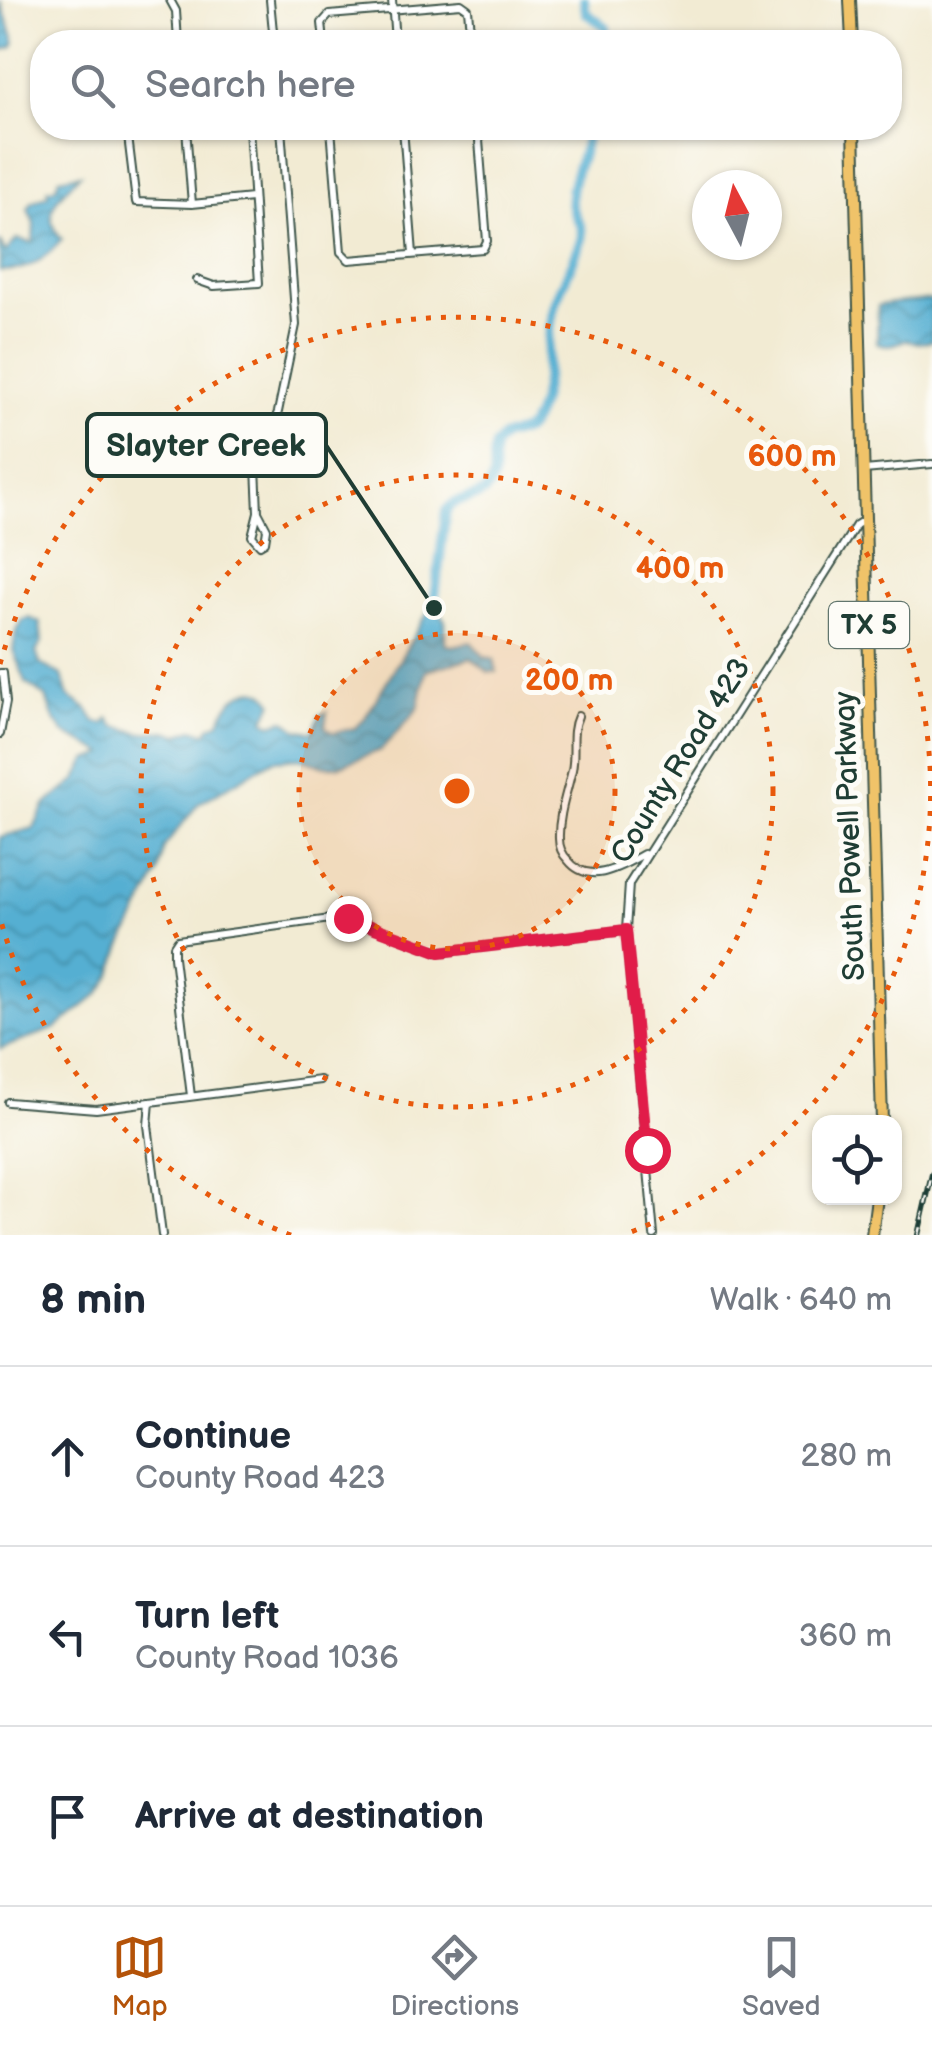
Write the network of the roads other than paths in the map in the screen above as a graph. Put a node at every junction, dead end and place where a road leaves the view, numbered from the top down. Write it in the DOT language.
graph roads {
  1 [pos="170,0"];
  2 [pos="182,0"];
  3 [pos="270,0"];
  4 [pos="392,0"];
  5 [pos="850,0"];
  6 [pos="393,10"];
  7 [pos="176,11"];
  8 [pos="177,30"];
  9 [pos="273,30"];
  10 [pos="324,30"];
  11 [pos="395,30"];
  12 [pos="469,30"];
  13 [pos="851,30"];
  14 [pos="128,140"];
  15 [pos="187,140"];
  16 [pos="250,140"];
  17 [pos="282,140"];
  18 [pos="331,140"];
  19 [pos="404,140"];
  20 [pos="479,140"];
  21 [pos="854,140"];
  22 [pos="252,198"];
  23 [pos="192,204"];
  24 [pos="413,254"];
  25 [pos="198,280"];
  26 [pos="932,464"];
  27 [pos="864,470"];
  28 [pos="258,512"];
  29 [pos="866,520"];
  30 [pos="1,673"];
  31 [pos="578,716"];
  32 [pos="0,734"];
  33 [pos="645,854"];
  34 [pos="619,867"];
  35 [pos="631,879"];
  36 [pos="626,930"];
  37 [pos="320,1080"];
  38 [pos="190,1096"];
  39 [pos="8,1102"];
  40 [pos="150,1102"];
  41 [pos="882,1115"];
  42 [pos="876,1205"];
  43 [pos="162,1235"];
  44 [pos="654,1235"];
  45 [pos="872,1235"];
  1 -- 7 [label="street"];
  2 -- 7 [label="street"];
  3 -- 9 [label="street"];
  4 -- 6 [label="street"];
  5 -- 13 [label="main road"];
  6 -- 10 [label="street"];
  6 -- 11 [label="street"];
  6 -- 12 [label="street"];
  7 -- 8 [label="street"];
  14 -- 23 [label="street"];
  15 -- 23 [label="street"];
  16 -- 22 [label="street"];
  17 -- 28 [label="street"];
  18 -- 24 [label="street"];
  19 -- 24 [label="street"];
  20 -- 24 [label="street"];
  21 -- 27 [label="main road, South Powell Parkway / TX 5"];
  22 -- 23 [label="street"];
  22 -- 25 [label="street"];
  26 -- 27 [label="street"];
  27 -- 29 [label="main road, South Powell Parkway / TX 5"];
  29 -- 33 [label="street, County Road 423"];
  29 -- 41 [label="main road, South Powell Parkway / TX 5"];
  30 -- 32 [label="street"];
  31 -- 34 [label="street"];
  33 -- 34 [label="street"];
  33 -- 35 [label="street, County Road 423"];
  34 -- 35 [label="street"];
  35 -- 36 [label="street, County Road 423"];
  36 -- 38 [label="street"];
  36 -- 44 [label="street, County Road 423"];
  37 -- 38 [label="street"];
  38 -- 40 [label="street"];
  39 -- 40 [label="street"];
  40 -- 43 [label="street"];
  42 -- 45 [label="main road"];
}
